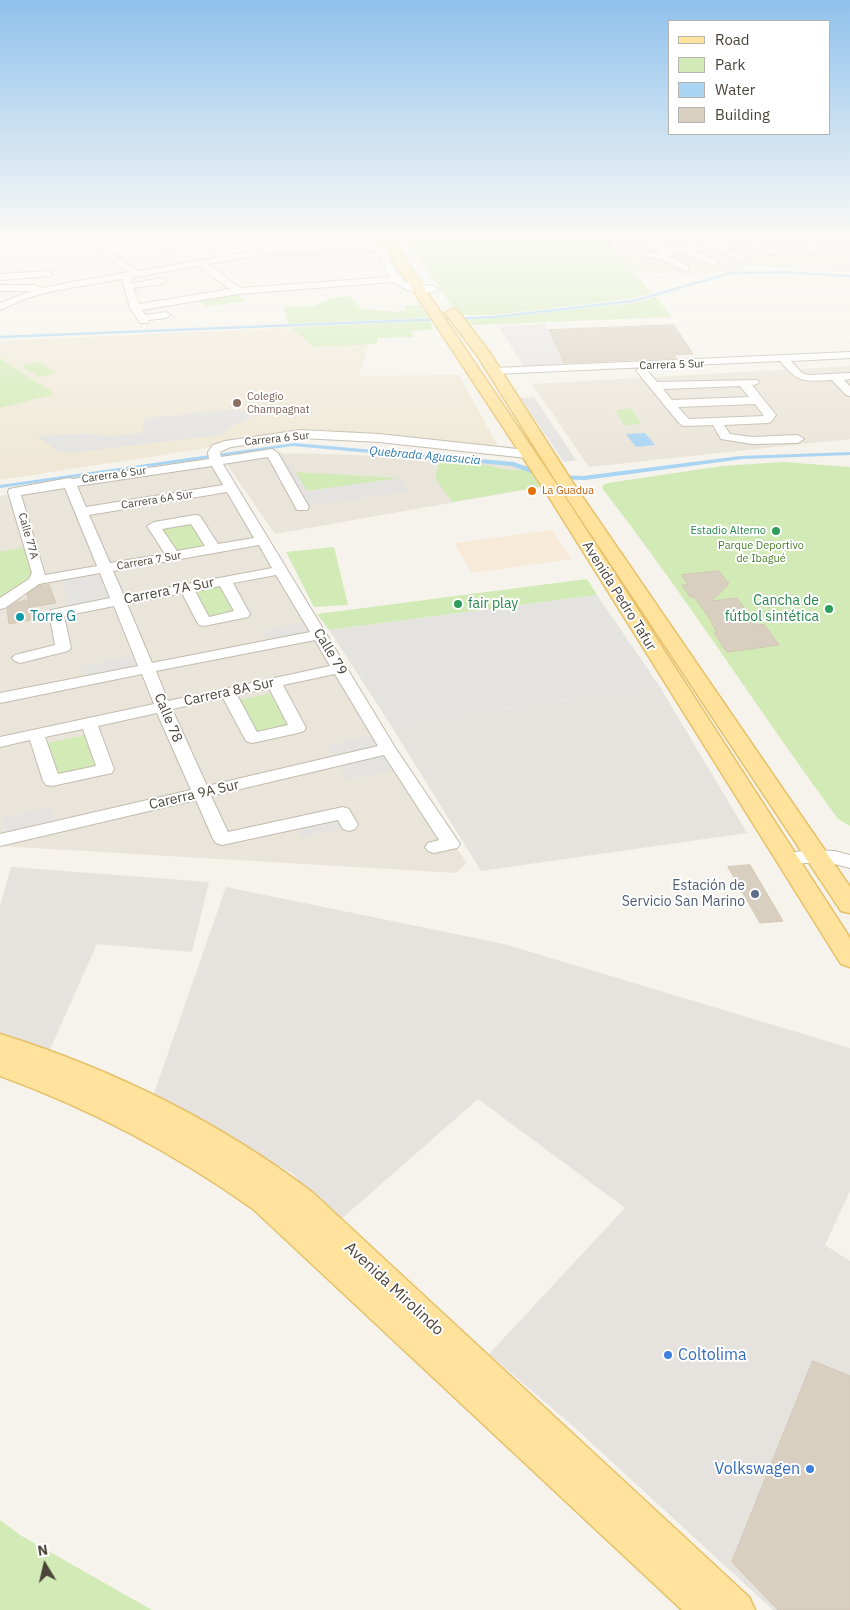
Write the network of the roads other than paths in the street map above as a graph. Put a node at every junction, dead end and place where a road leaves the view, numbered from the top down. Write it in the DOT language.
graph roads {
  1 [pos="138,312"];
  2 [pos="442,312"];
  3 [pos="450,312"];
  4 [pos="166,315"];
  5 [pos="850,356"];
  6 [pos="850,361"];
  7 [pos="791,362"];
  8 [pos="642,371"];
  9 [pos="496,375"];
  10 [pos="850,376"];
  11 [pos="835,377"];
  12 [pos="743,382"];
  13 [pos="756,382"];
  14 [pos="654,386"];
  15 [pos="850,393"];
  16 [pos="758,400"];
  17 [pos="669,404"];
  18 [pos="717,422"];
  19 [pos="798,439"];
  20 [pos="214,457"];
  21 [pos="546,471"];
  22 [pos="69,482"];
  23 [pos="232,487"];
  24 [pos="14,492"];
  25 [pos="302,507"];
  26 [pos="82,512"];
  27 [pos="263,540"];
  28 [pos="214,549"];
  29 [pos="172,556"];
  30 [pos="105,569"];
  31 [pos="281,570"];
  32 [pos="35,581"];
  33 [pos="224,581"];
  34 [pos="187,588"];
  35 [pos="118,601"];
  36 [pos="0,605"];
  37 [pos="320,634"];
  38 [pos="20,658"];
  39 [pos="340,668"];
  40 [pos="147,669"];
  41 [pos="274,683"];
  42 [pos="228,692"];
  43 [pos="0,698"];
  44 [pos="162,707"];
  45 [pos="89,723"];
  46 [pos="36,734"];
  47 [pos="0,742"];
  48 [pos="388,749"];
  49 [pos="200,793"];
  50 [pos="346,819"];
  51 [pos="0,840"];
  52 [pos="443,846"];
  53 [pos="815,855"];
  54 [pos="786,858"];
  55 [pos="850,862"];
  56 [pos="850,905"];
  57 [pos="850,958"];
  58 [pos="0,1044"];
  59 [pos="0,1065"];
  60 [pos="710,1610"];
  61 [pos="736,1610"];
  1 -- 4 [label="street"];
  2 -- 21 [label="main road, Avenida Pedro Tafur"];
  3 -- 9 [label="main road, Avenida Pedro Tafur"];
  5 -- 7 [label="street, Carrera 5 Sur"];
  6 -- 7 [label="street, Carrera 5 Sur"];
  7 -- 8 [label="street, Carrera 5 Sur"];
  7 -- 9 [label="street, Carrera 5 Sur"];
  7 -- 11 [label="street"];
  8 -- 9 [label="street, Carrera 5 Sur"];
  8 -- 14 [label="street"];
  9 -- 21 [label="main road, Avenida Pedro Tafur"];
  10 -- 11 [label="street"];
  11 -- 15 [label="street"];
  12 -- 13 [label="street"];
  12 -- 14 [label="street"];
  12 -- 16 [label="street"];
  14 -- 17 [label="street"];
  16 -- 17 [label="street"];
  16 -- 18 [label="street"];
  17 -- 18 [label="street"];
  18 -- 19 [label="street"];
  20 -- 21 [label="street, Carrera 6 Sur"];
  20 -- 22 [label="street, Carerra 6 Sur"];
  20 -- 23 [label="street, Calle 79"];
  20 -- 25 [label="street"];
  21 -- 53 [label="main road, Avenida Pedro Tafur"];
  21 -- 54 [label="main road, Avenida Pedro Tafur"];
  22 -- 24 [label="street, Carerra 6 Sur"];
  22 -- 26 [label="street, Calle 78"];
  23 -- 26 [label="street, Carrera 6A Sur"];
  23 -- 27 [label="street, Calle 79"];
  24 -- 32 [label="street, Calle 77A"];
  26 -- 30 [label="street, Calle 78"];
  27 -- 28 [label="street, Carrera 7 Sur"];
  27 -- 31 [label="street, Calle 79"];
  28 -- 29 [label="street, Carrera 7 Sur"];
  28 -- 29 [label="street"];
  29 -- 30 [label="street, Carrera 7 Sur"];
  30 -- 32 [label="street, Carrera 7 Sur"];
  30 -- 35 [label="street, Calle 78"];
  31 -- 33 [label="street, Carrera 7A Sur"];
  31 -- 37 [label="street, Calle 79"];
  32 -- 36 [label="street"];
  33 -- 34 [label="street, Carrera 7A Sur"];
  33 -- 34 [label="street"];
  34 -- 35 [label="street, Carrera 7A Sur"];
  35 -- 38 [label="street, Carrera 7A Sur"];
  35 -- 40 [label="street, Calle 78"];
  37 -- 39 [label="street, Calle 79"];
  37 -- 40 [label="street"];
  39 -- 41 [label="street, Carrera 8A Sur"];
  39 -- 48 [label="street, Calle 79"];
  40 -- 43 [label="street"];
  40 -- 44 [label="street, Calle 78"];
  41 -- 42 [label="street, Carrera 8A Sur"];
  41 -- 42 [label="street"];
  42 -- 44 [label="street, Carrera 8A Sur"];
  44 -- 45 [label="street, Carrera 8A Sur"];
  44 -- 49 [label="street, Calle 78"];
  45 -- 46 [label="street, Carrera 8A Sur"];
  45 -- 46 [label="street"];
  46 -- 47 [label="street, Carrera 8A Sur"];
  48 -- 49 [label="street, Carerra 9A Sur"];
  48 -- 52 [label="street, Calle 79"];
  49 -- 50 [label="street, Calle 78"];
  49 -- 51 [label="street, Carerra 9A Sur"];
  53 -- 54 [label="street"];
  53 -- 55 [label="street"];
  53 -- 56 [label="main road, Avenida Pedro Tafur"];
  54 -- 57 [label="main road, Avenida Pedro Tafur"];
  58 -- 61 [label="main road, Avenida Mirolindo"];
  59 -- 60 [label="main road, Avenida Mirolindo"];
}
